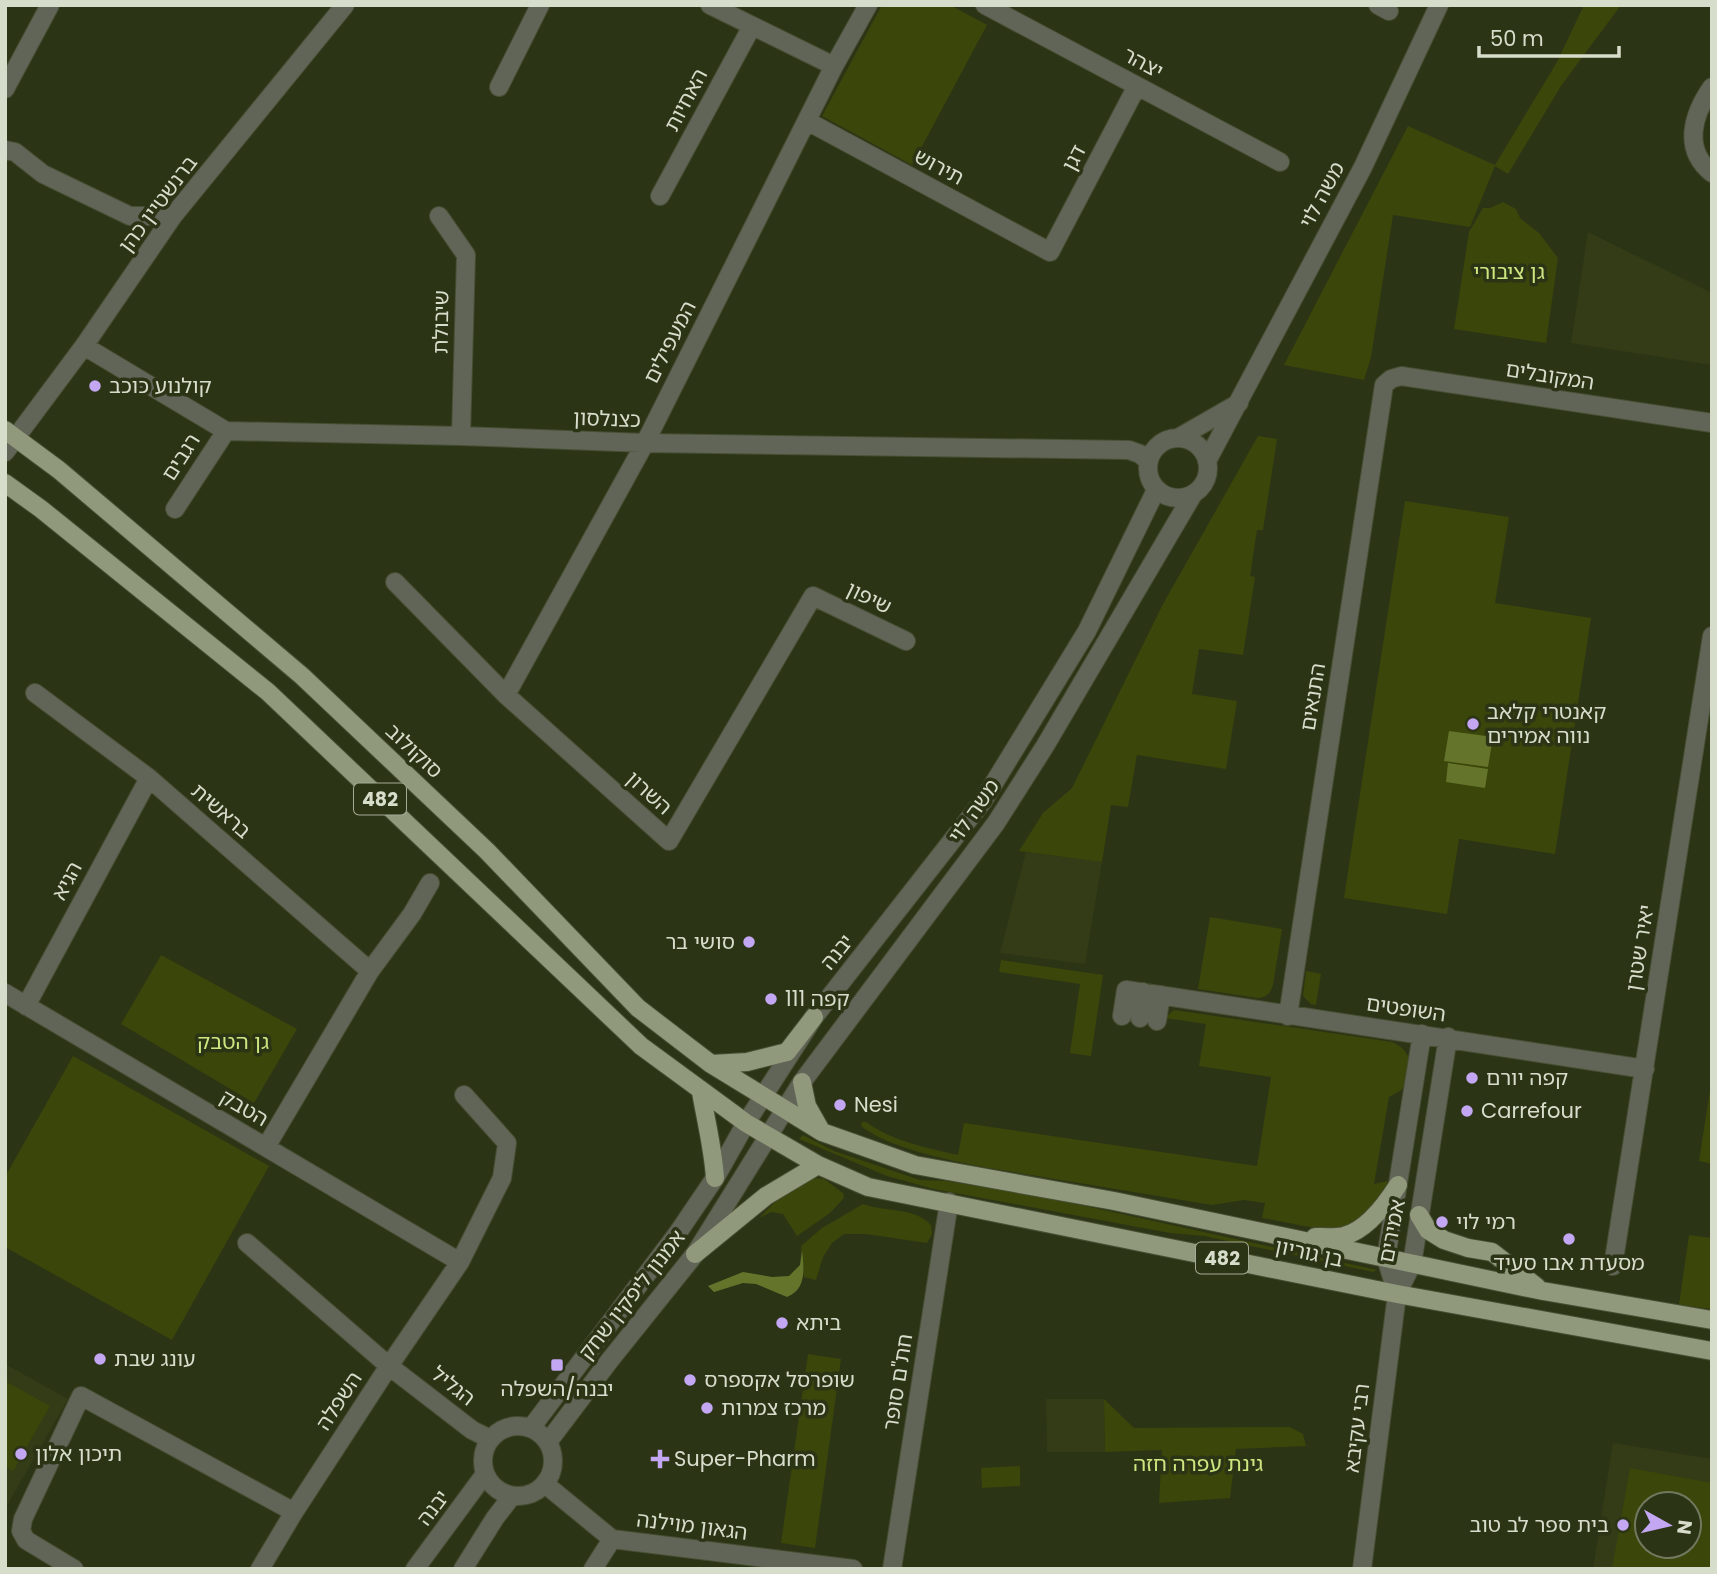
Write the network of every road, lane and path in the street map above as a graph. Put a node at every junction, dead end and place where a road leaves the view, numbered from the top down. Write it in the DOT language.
graph roads {
  1 [pos="50,5"];
  2 [pos="345,5"];
  3 [pos="540,5"];
  4 [pos="710,5"];
  5 [pos="867,5"];
  6 [pos="985,5"];
  7 [pos="1439,5"];
  8 [pos="752,26"];
  9 [pos="834,66"];
  10 [pos="1137,86"];
  11 [pos="499,87"];
  12 [pos="1712,87"];
  13 [pos="5,89"];
  14 [pos="807,121"];
  15 [pos="5,150"];
  16 [pos="1280,162"];
  17 [pos="1712,173"];
  18 [pos="660,195"];
  19 [pos="173,216"];
  20 [pos="439,216"];
  21 [pos="1050,252"];
  22 [pos="85,346"];
  23 [pos="1384,385"];
  24 [pos="1239,403"];
  25 [pos="1712,424"];
  26 [pos="226,431"];
  27 [pos="10,433"];
  28 [pos="461,436"];
  29 [pos="1178,438"];
  30 [pos="645,443"];
  31 [pos="5,452"];
  32 [pos="1148,461"];
  33 [pos="1207,461"];
  34 [pos="5,483"];
  35 [pos="1156,490"];
  36 [pos="1192,496"];
  37 [pos="175,509"];
  38 [pos="395,582"];
  39 [pos="813,596"];
  40 [pos="1712,636"];
  41 [pos="906,641"];
  42 [pos="35,693"];
  43 [pos="506,695"];
  44 [pos="149,778"];
  45 [pos="430,883"];
  46 [pos="370,971"];
  47 [pos="5,993"];
  48 [pos="1152,994"];
  49 [pos="26,1006"];
  50 [pos="1288,1016"];
  51 [pos="814,1017"];
  52 [pos="1422,1034"];
  53 [pos="1448,1037"];
  54 [pos="711,1064"];
  55 [pos="1645,1069"];
  56 [pos="802,1082"];
  57 [pos="701,1092"];
  58 [pos="464,1095"];
  59 [pos="763,1098"];
  60 [pos="786,1108"];
  61 [pos="746,1124"];
  62 [pos="822,1132"];
  63 [pos="770,1136"];
  64 [pos="266,1147"];
  65 [pos="818,1165"];
  66 [pos="715,1178"];
  67 [pos="1398,1185"];
  68 [pos="949,1202"];
  69 [pos="1419,1215"];
  70 [pos="1292,1239"];
  71 [pos="247,1243"];
  72 [pos="695,1254"];
  73 [pos="1385,1258"];
  74 [pos="460,1262"];
  75 [pos="1412,1264"];
  76 [pos="1613,1266"];
  77 [pos="1543,1291"];
  78 [pos="1397,1294"];
  79 [pos="1712,1320"];
  80 [pos="1712,1351"];
  81 [pos="389,1366"];
  82 [pos="531,1428"];
  83 [pos="490,1439"];
  84 [pos="548,1443"];
  85 [pos="485,1474"];
  86 [pos="545,1484"];
  87 [pos="512,1496"];
  88 [pos="294,1512"];
  89 [pos="612,1539"];
  90 [pos="74,1569"];
  91 [pos="260,1569"];
  92 [pos="415,1569"];
  93 [pos="463,1569"];
  94 [pos="593,1569"];
  95 [pos="853,1569"];
  96 [pos="892,1569"];
  97 [pos="1362,1569"];
  1 -- 13 [label="street"];
  2 -- 19 [label="street, ברנשטיין כהן"];
  3 -- 11 [label="street"];
  4 -- 8 [label="street"];
  5 -- 9 [label="street, המעפילים"];
  6 -- 10 [label="street, יצהר"];
  7 -- 24 [label="street, משה לוי"];
  8 -- 9 [label="street"];
  8 -- 18 [label="street, האחיות"];
  9 -- 14 [label="street, המעפילים"];
  10 -- 16 [label="street, יצהר"];
  10 -- 21 [label="street, דגן"];
  12 -- 17 [label="street"];
  14 -- 21 [label="street, תירוש"];
  14 -- 30 [label="street, המעפילים"];
  15 -- 19 [label="street"];
  19 -- 22 [label="street, ברנשטיין כהן"];
  20 -- 28 [label="street, שיבולת"];
  22 -- 26 [label="street, כצנלסון"];
  22 -- 27 [label="street, ברנשטיין כהן"];
  23 -- 25 [label="street, המקובלים"];
  23 -- 50 [label="street, התנאים"];
  24 -- 29 [label="street"];
  24 -- 33 [label="street, משה לוי"];
  26 -- 28 [label="street, כצנלסון"];
  26 -- 37 [label="street, רגבים"];
  27 -- 31 [label="street, ברנשטיין כהן"];
  27 -- 54 [label="main road, סוקולוב / 482"];
  28 -- 30 [label="street, כצנלסון"];
  29 -- 32 [label="street"];
  29 -- 33 [label="street"];
  30 -- 32 [label="street, כצנלסון"];
  30 -- 43 [label="street, המעפילים"];
  32 -- 35 [label="street"];
  33 -- 36 [label="street"];
  34 -- 57 [label="main road, 482"];
  35 -- 36 [label="street"];
  35 -- 51 [label="street, יבנה"];
  36 -- 56 [label="street, משה לוי"];
  38 -- 43 [label="street, השרון"];
  39 -- 41 [label="street, שיפון"];
  39 -- 43 [label="street, השרון"];
  40 -- 55 [label="street, יאיר שטרן"];
  42 -- 44 [label="street, בראשית"];
  44 -- 46 [label="street, בראשית"];
  44 -- 49 [label="street, הגיא"];
  45 -- 46 [label="street"];
  46 -- 64 [label="street"];
  47 -- 49 [label="street, הטבק"];
  48 -- 48 [label="street"];
  48 -- 50 [label="street, השופטים"];
  49 -- 64 [label="street, הטבק"];
  50 -- 52 [label="street, השופטים"];
  51 -- 54 [label="main road"];
  51 -- 59 [label="street, יבנה"];
  52 -- 53 [label="street, השופטים"];
  52 -- 67 [label="street, אמירים"];
  53 -- 55 [label="street, השופטים"];
  53 -- 69 [label="street, אמירים"];
  54 -- 59 [label="main road, סוקולוב / 482"];
  55 -- 76 [label="street, יאיר שטרן"];
  56 -- 60 [label="street, משה לוי"];
  56 -- 62 [label="main road"];
  57 -- 61 [label="main road, 482"];
  57 -- 66 [label="main road"];
  58 -- 74 [label="street"];
  59 -- 60 [label="main road, סוקולוב / 482"];
  59 -- 61 [label="street, יבנה"];
  60 -- 62 [label="main road, בן גוריון / 482"];
  60 -- 63 [label="street, משה לוי"];
  61 -- 63 [label="main road, בן גוריון / 482"];
  61 -- 66 [label="street, יבנה"];
  62 -- 70 [label="main road, בן גוריון / 482"];
  63 -- 65 [label="main road, בן גוריון / 482"];
  63 -- 72 [label="street, אמנון ליפקין שחק"];
  64 -- 74 [label="street, הטבק"];
  65 -- 68 [label="main road, בן גוריון / 482"];
  65 -- 72 [label="main road"];
  66 -- 82 [label="street, יבנה"];
  67 -- 70 [label="main road"];
  67 -- 73 [label="street, אמירים"];
  68 -- 78 [label="main road, בן גוריון / 482"];
  68 -- 96 [label="street, חת\"ם סופר"];
  69 -- 75 [label="street, אמירים"];
  69 -- 77 [label="main road"];
  70 -- 73 [label="main road, בן גוריון / 482"];
  71 -- 81 [label="street, הגליל"];
  72 -- 84 [label="street, אמנון ליפקין שחק"];
  73 -- 75 [label="main road, בן גוריון / 482"];
  73 -- 78 [label="street, אמירים"];
  74 -- 81 [label="street, השפלה"];
  75 -- 77 [label="main road, בן גוריון / 482"];
  75 -- 78 [label="street, אמירים"];
  77 -- 79 [label="main road, בן גוריון / 482"];
  78 -- 80 [label="main road, בן גוריון / 482"];
  78 -- 97 [label="street, רבי עקיבא"];
  81 -- 83 [label="street, הגליל"];
  81 -- 88 [label="street, השפלה"];
  82 -- 83 [label="street"];
  82 -- 84 [label="street"];
  83 -- 85 [label="street"];
  84 -- 86 [label="street"];
  85 -- 87 [label="street"];
  85 -- 92 [label="street, יבנה"];
  86 -- 87 [label="street"];
  86 -- 89 [label="street, הגאון מוילנה"];
  87 -- 93 [label="street"];
  88 -- 90 [label="street"];
  88 -- 91 [label="street, השפלה"];
  89 -- 94 [label="street"];
  89 -- 95 [label="street, הגאון מוילנה"];
}
